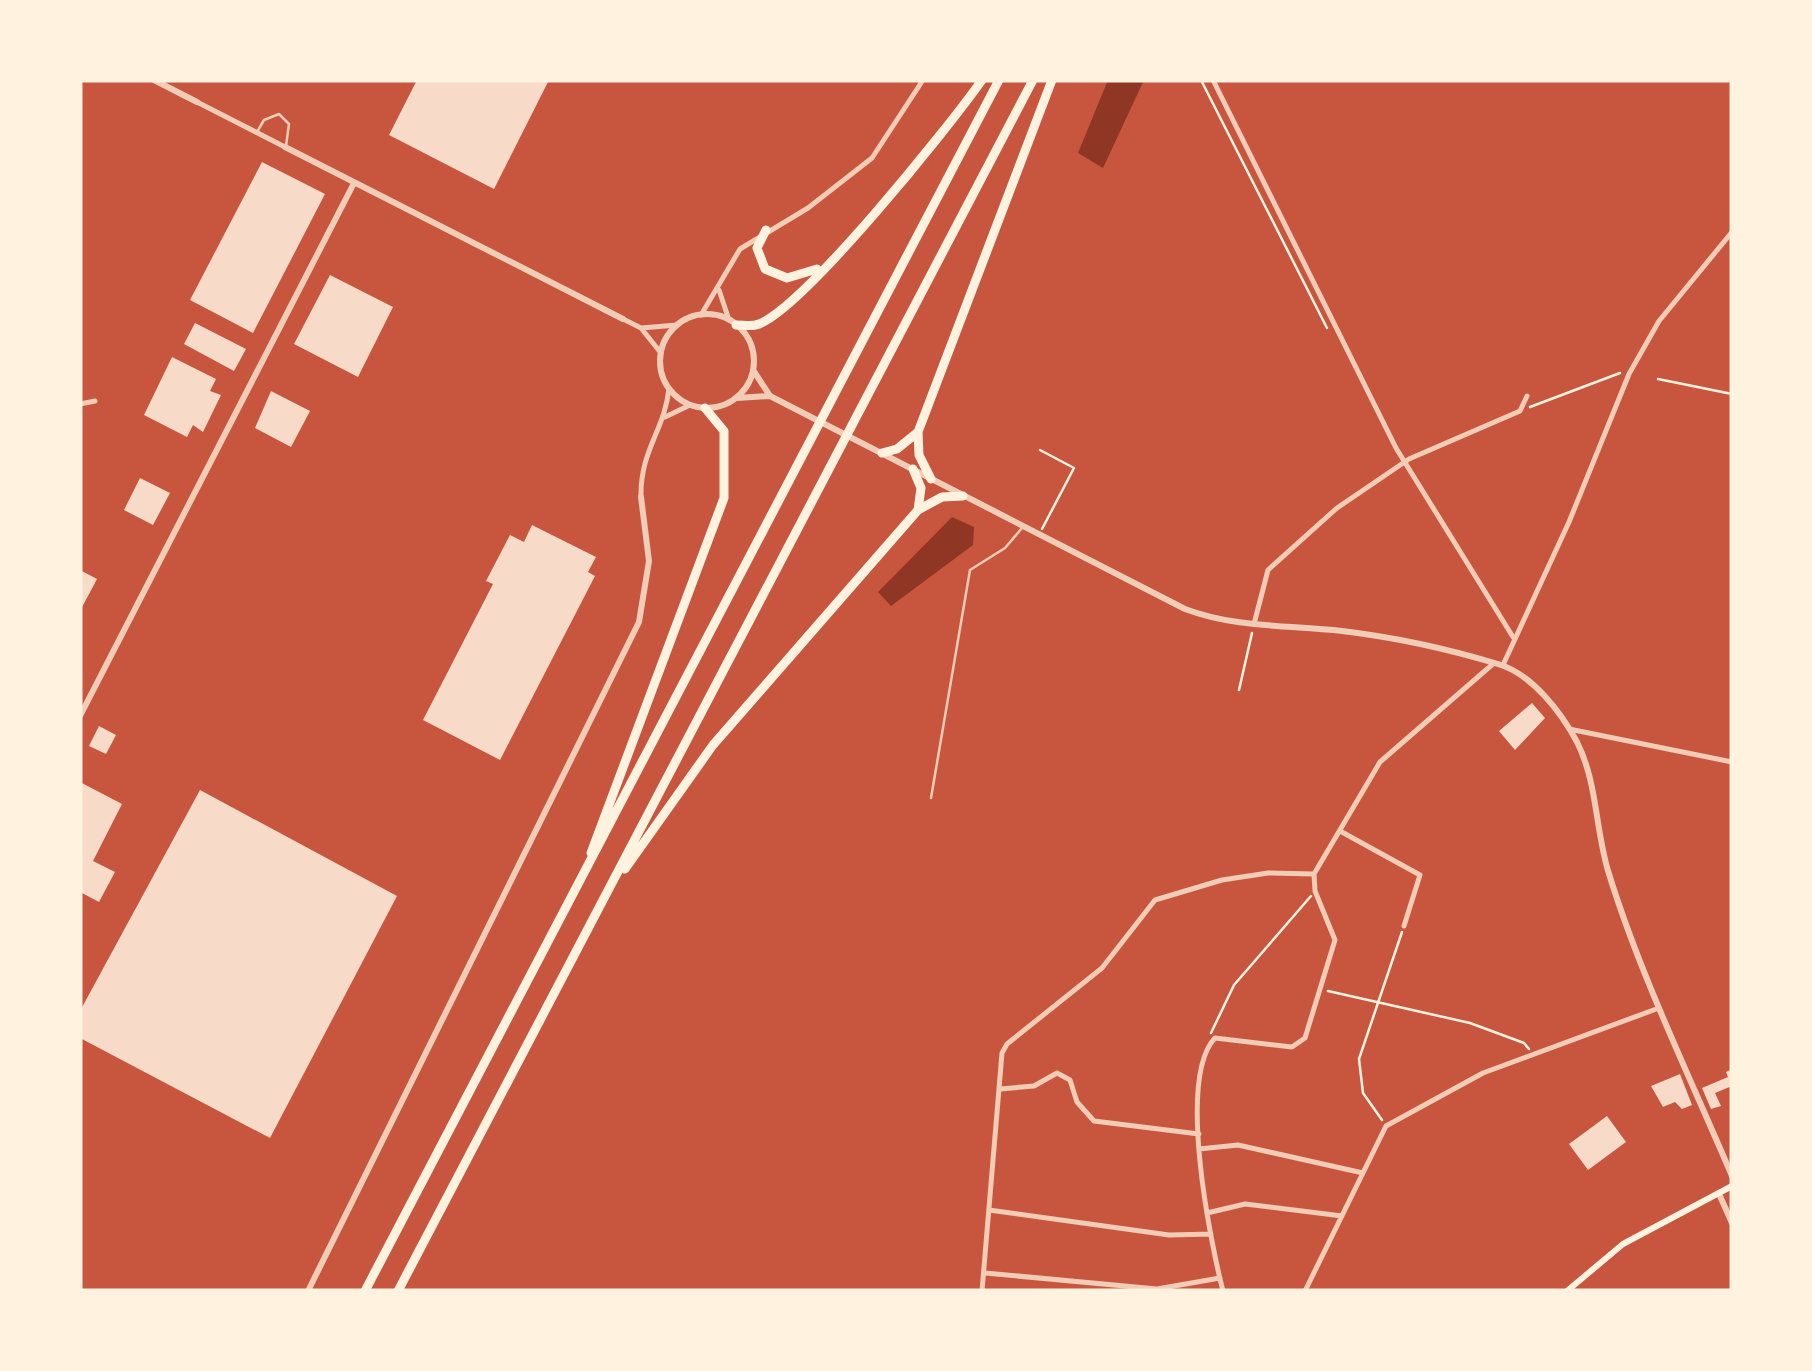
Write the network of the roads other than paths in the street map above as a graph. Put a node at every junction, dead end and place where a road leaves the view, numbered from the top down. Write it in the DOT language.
graph roads {
  1 [pos="154,80"];
  2 [pos="923,80"];
  3 [pos="982,80"];
  4 [pos="999,80"];
  5 [pos="1033,80"];
  6 [pos="1052,80"];
  7 [pos="1214,80"];
  8 [pos="198,102"];
  9 [pos="256,132"];
  10 [pos="285,147"];
  11 [pos="354,182"];
  12 [pos="766,230"];
  13 [pos="1732,232"];
  14 [pos="824,266"];
  15 [pos="718,288"];
  16 [pos="701,315"];
  17 [pos="623,318"];
  18 [pos="733,322"];
  19 [pos="678,325"];
  20 [pos="641,328"];
  21 [pos="661,353"];
  22 [pos="754,370"];
  23 [pos="669,388"];
  24 [pos="770,396"];
  25 [pos="1528,396"];
  26 [pos="736,398"];
  27 [pos="95,401"];
  28 [pos="80,404"];
  29 [pos="690,405"];
  30 [pos="704,408"];
  31 [pos="662,419"];
  32 [pos="918,432"];
  33 [pos="882,454"];
  34 [pos="1404,462"];
  35 [pos="913,469"];
  36 [pos="930,478"];
  37 [pos="963,496"];
  38 [pos="641,497"];
  39 [pos="918,510"];
  40 [pos="1023,526"];
  41 [pos="1254,624"];
  42 [pos="1513,637"];
  43 [pos="1498,664"];
  44 [pos="80,716"];
  45 [pos="1569,729"];
  46 [pos="1732,762"];
  47 [pos="930,798"];
  48 [pos="1340,831"];
  49 [pos="590,860"];
  50 [pos="1314,874"];
  51 [pos="613,882"];
  52 [pos="1404,926"];
  53 [pos="1661,1008"];
  54 [pos="999,1089"];
  55 [pos="1198,1134"];
  56 [pos="1199,1149"];
  57 [pos="1363,1173"];
  58 [pos="1732,1176"];
  59 [pos="1732,1186"];
  60 [pos="1720,1196"];
  61 [pos="989,1210"];
  62 [pos="1206,1214"];
  63 [pos="1342,1216"];
  64 [pos="1732,1223"];
  65 [pos="1210,1234"];
  66 [pos="984,1273"];
  67 [pos="1220,1278"];
  68 [pos="308,1291"];
  69 [pos="365,1291"];
  70 [pos="398,1291"];
  71 [pos="982,1291"];
  72 [pos="1223,1291"];
  73 [pos="1305,1291"];
  74 [pos="1567,1291"];
  1 -- 8 [label="street"];
  2 -- 12 [label="street"];
  3 -- 14 [label="highway"];
  4 -- 49 [label="highway"];
  5 -- 51 [label="highway"];
  6 -- 32 [label="highway"];
  7 -- 34 [label="street"];
  8 -- 9 [label="street"];
  9 -- 10 [label="street"];
  9 -- 10 [label="lane"];
  10 -- 11 [label="street"];
  11 -- 17 [label="street"];
  11 -- 44 [label="street"];
  12 -- 14 [label="highway"];
  12 -- 15 [label="street"];
  13 -- 42 [label="street"];
  14 -- 18 [label="highway"];
  15 -- 16 [label="street"];
  15 -- 18 [label="street"];
  16 -- 18 [label="street"];
  16 -- 19 [label="street"];
  17 -- 20 [label="street"];
  18 -- 22 [label="street"];
  19 -- 20 [label="street"];
  19 -- 21 [label="street"];
  20 -- 21 [label="street"];
  21 -- 23 [label="street"];
  22 -- 24 [label="street"];
  22 -- 26 [label="street"];
  23 -- 29 [label="street"];
  23 -- 31 [label="street"];
  24 -- 26 [label="street"];
  24 -- 33 [label="street"];
  25 -- 34 [label="street"];
  26 -- 30 [label="street"];
  27 -- 28 [label="street"];
  29 -- 30 [label="street"];
  29 -- 31 [label="street"];
  30 -- 49 [label="highway"];
  31 -- 38 [label="street"];
  32 -- 33 [label="highway"];
  32 -- 36 [label="highway"];
  33 -- 35 [label="street"];
  34 -- 41 [label="street"];
  34 -- 42 [label="street"];
  35 -- 36 [label="street"];
  35 -- 39 [label="highway"];
  36 -- 37 [label="street"];
  37 -- 39 [label="highway"];
  37 -- 40 [label="street"];
  38 -- 68 [label="street"];
  39 -- 51 [label="highway"];
  40 -- 41 [label="street"];
  40 -- 47 [label="lane"];
  41 -- 43 [label="street"];
  42 -- 43 [label="street"];
  43 -- 45 [label="street"];
  43 -- 48 [label="street"];
  45 -- 46 [label="street"];
  45 -- 53 [label="street"];
  48 -- 50 [label="street"];
  48 -- 52 [label="street"];
  49 -- 69 [label="highway"];
  50 -- 54 [label="street"];
  50 -- 55 [label="street"];
  51 -- 70 [label="highway"];
  53 -- 57 [label="street"];
  53 -- 58 [label="street"];
  54 -- 55 [label="street"];
  54 -- 61 [label="street"];
  55 -- 56 [label="street"];
  56 -- 57 [label="street"];
  56 -- 62 [label="street"];
  57 -- 63 [label="street"];
  59 -- 60 [label="main road"];
  60 -- 64 [label="street"];
  60 -- 74 [label="main road"];
  61 -- 65 [label="street"];
  61 -- 66 [label="street"];
  62 -- 63 [label="street"];
  62 -- 65 [label="street"];
  63 -- 73 [label="street"];
  65 -- 67 [label="street"];
  66 -- 67 [label="street"];
  66 -- 71 [label="street"];
  67 -- 72 [label="street"];
}
